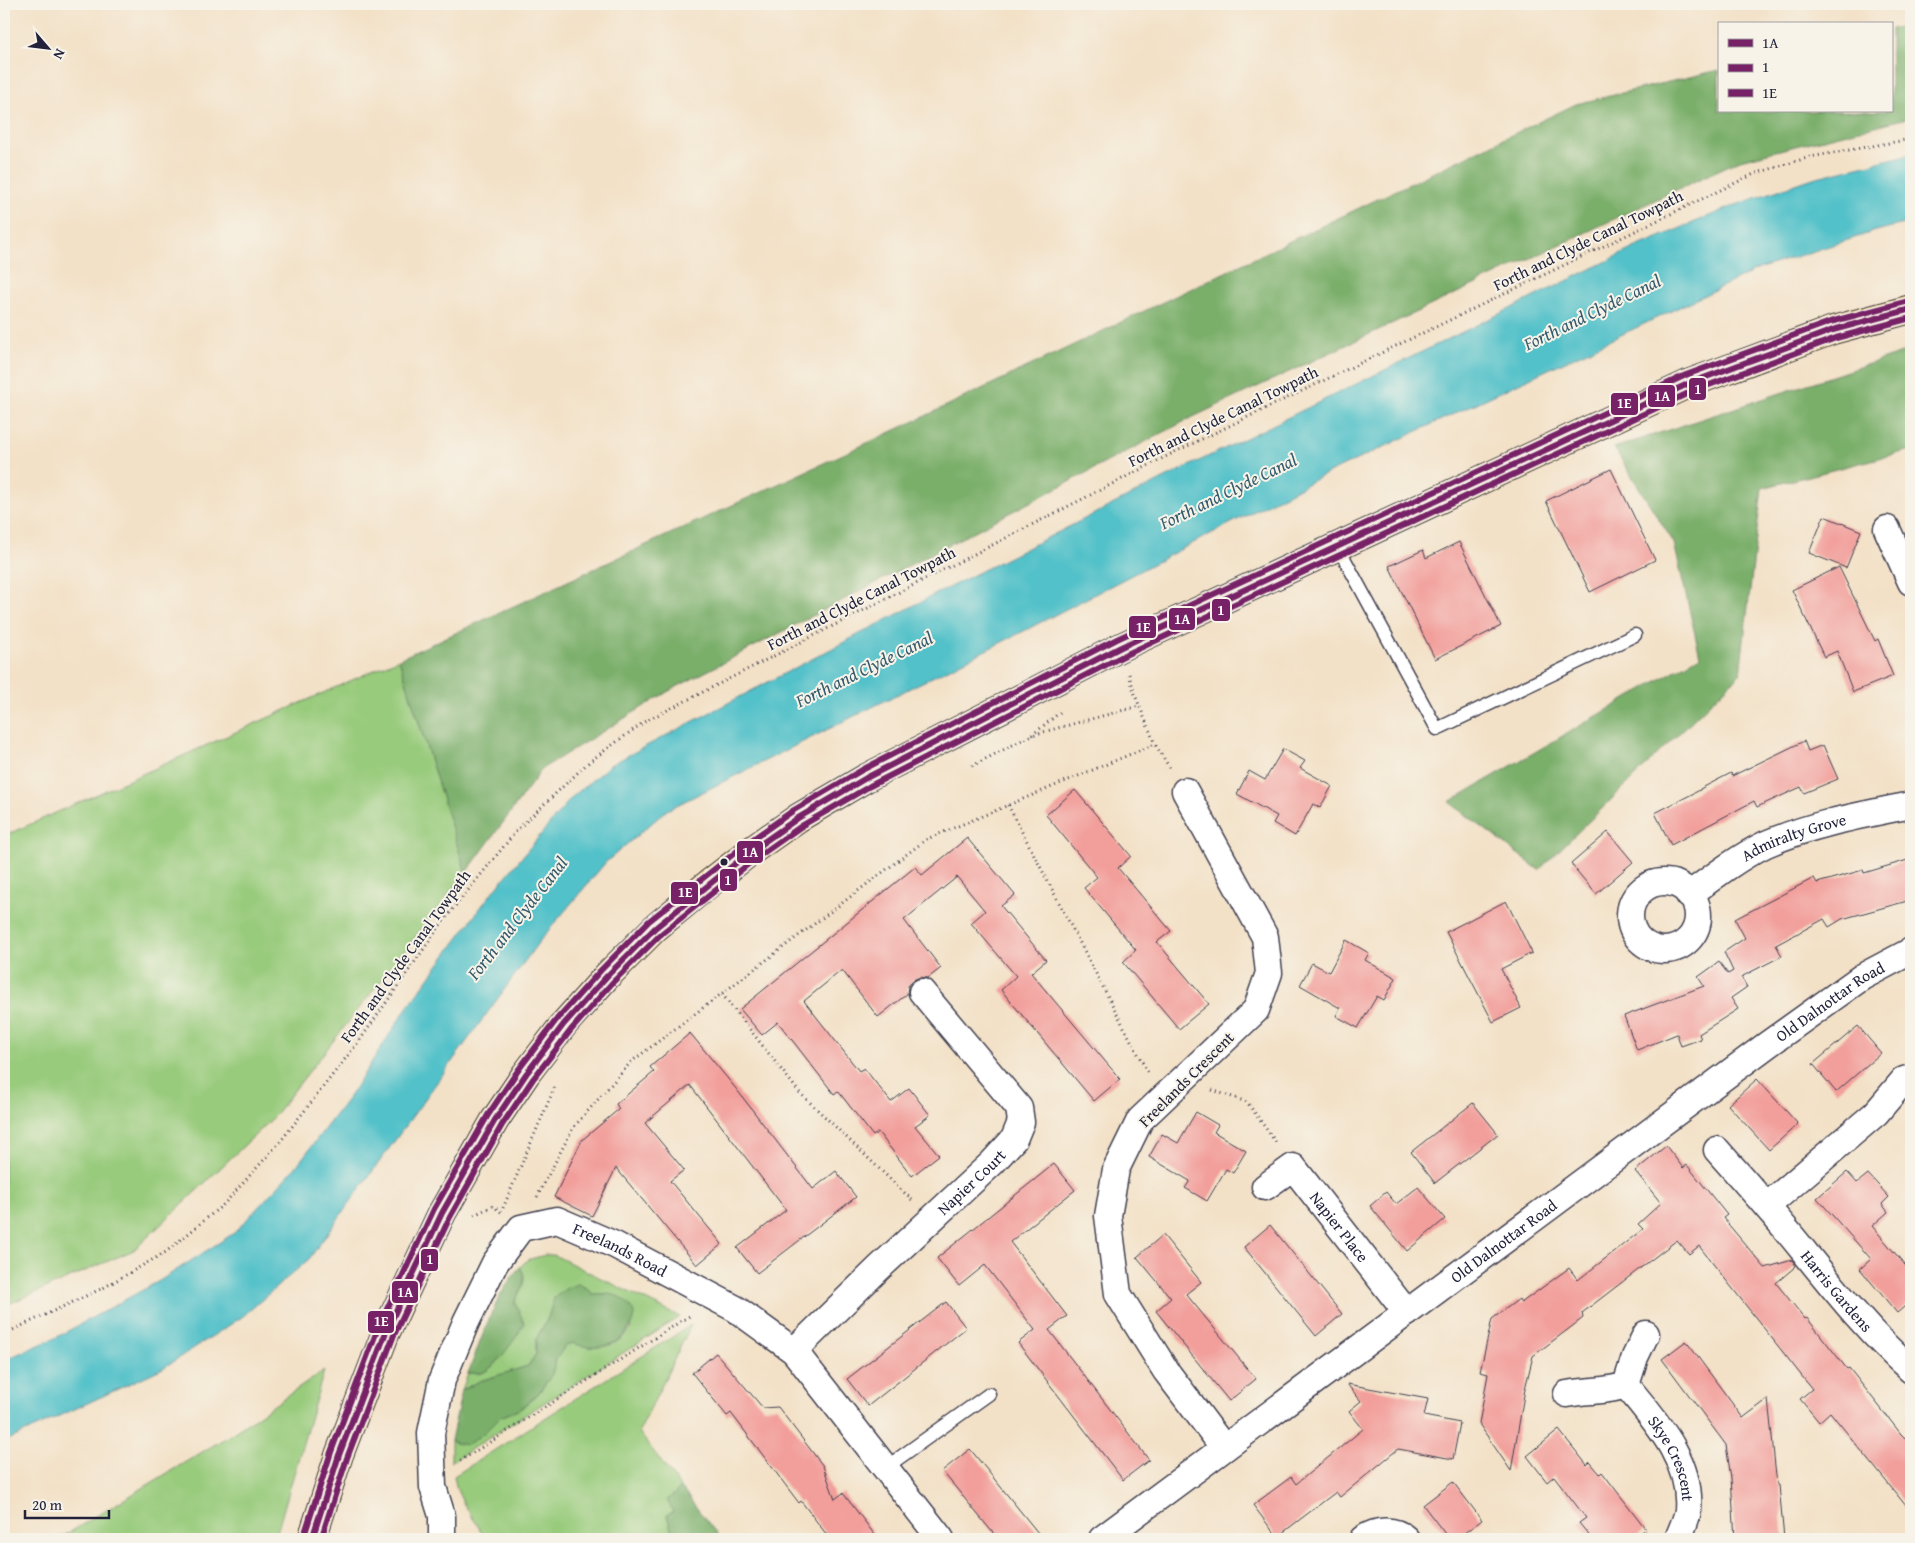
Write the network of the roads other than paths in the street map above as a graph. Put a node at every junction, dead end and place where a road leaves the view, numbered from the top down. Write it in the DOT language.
graph roads {
  1 [pos="1911,309"];
  2 [pos="1887,529"];
  3 [pos="1338,547"];
  4 [pos="1911,582"];
  5 [pos="1635,635"];
  6 [pos="1185,792"];
  7 [pos="1911,805"];
  8 [pos="1689,895"];
  9 [pos="1911,952"];
  10 [pos="922,992"];
  11 [pos="1911,1078"];
  12 [pos="1717,1150"];
  13 [pos="1266,1187"];
  14 [pos="1767,1206"];
  15 [pos="1407,1312"];
  16 [pos="1646,1334"];
  17 [pos="794,1351"];
  18 [pos="1911,1370"];
  19 [pos="1626,1385"];
  20 [pos="989,1394"];
  21 [pos="1567,1394"];
  22 [pos="1224,1448"];
  23 [pos="885,1468"];
  24 [pos="312,1539"];
  25 [pos="442,1539"];
  26 [pos="941,1539"];
  27 [pos="1102,1539"];
  28 [pos="1363,1539"];
  29 [pos="1406,1539"];
  30 [pos="1678,1539"];
  1 -- 3 [label="main road"];
  2 -- 4 [label="street"];
  3 -- 5 [label="lane"];
  3 -- 24 [label="main road"];
  6 -- 22 [label="street, Freelands Crescent"];
  7 -- 8 [label="street, Admiralty Grove"];
  9 -- 15 [label="street, Old Dalnottar Road"];
  10 -- 17 [label="street, Napier Court"];
  11 -- 14 [label="street"];
  12 -- 14 [label="street, Harris Gardens"];
  13 -- 15 [label="street, Napier Place"];
  14 -- 18 [label="street, Harris Gardens"];
  15 -- 22 [label="street, Old Dalnottar Road"];
  16 -- 19 [label="street"];
  17 -- 23 [label="street, Freelands Road"];
  17 -- 25 [label="street, Freelands Road"];
  19 -- 21 [label="street"];
  19 -- 30 [label="street, Skye Crescent"];
  20 -- 23 [label="lane"];
  22 -- 27 [label="street, Old Dalnottar Road"];
  23 -- 26 [label="street, Freelands Road"];
  28 -- 29 [label="street"];
}
